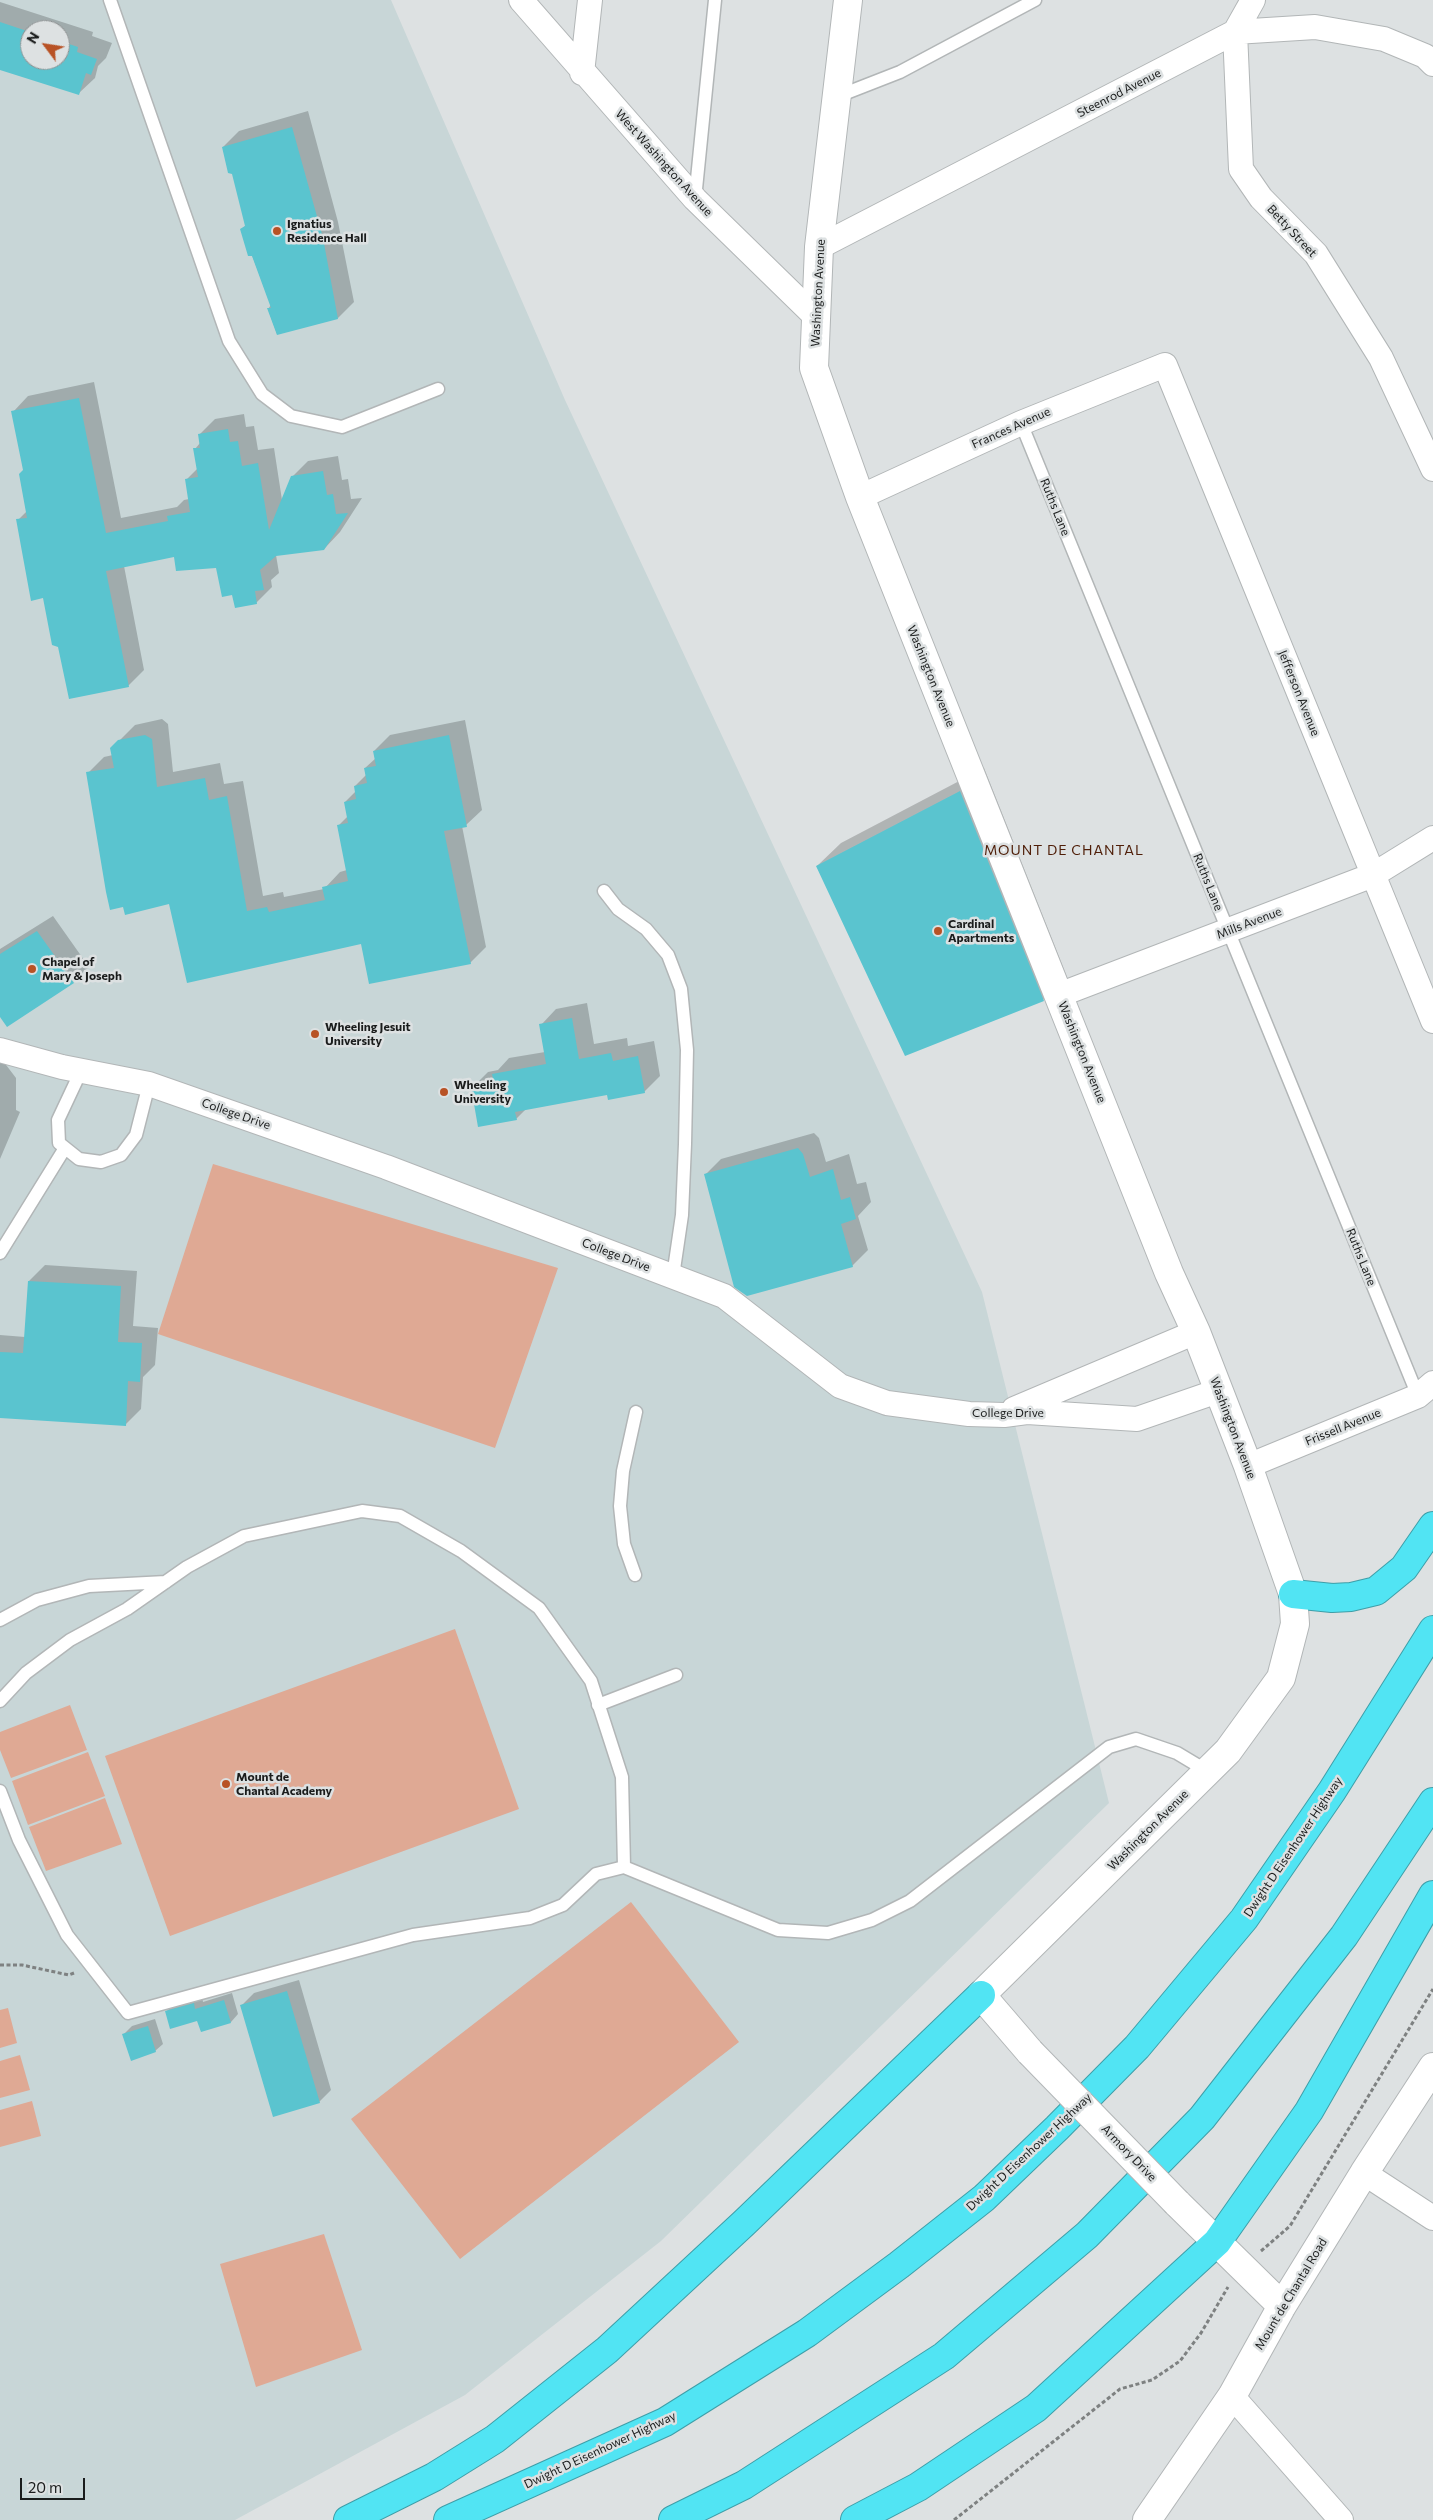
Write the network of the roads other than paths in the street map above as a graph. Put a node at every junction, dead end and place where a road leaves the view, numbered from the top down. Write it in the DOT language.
graph roads {
  1 [pos="110,0"];
  2 [pos="520,0"];
  3 [pos="590,0"];
  4 [pos="716,0"];
  5 [pos="848,0"];
  6 [pos="1035,0"];
  7 [pos="1253,0"];
  8 [pos="1235,32"];
  9 [pos="1433,64"];
  10 [pos="582,73"];
  11 [pos="836,97"];
  12 [pos="695,200"];
  13 [pos="819,247"];
  14 [pos="816,317"];
  15 [pos="1165,365"];
  16 [pos="438,389"];
  17 [pos="1021,423"];
  18 [pos="1433,469"];
  19 [pos="860,497"];
  20 [pos="1433,838"];
  21 [pos="1373,875"];
  22 [pos="604,891"];
  23 [pos="1228,931"];
  24 [pos="1059,995"];
  25 [pos="1433,1021"];
  26 [pos="0,1050"];
  27 [pos="81,1071"];
  28 [pos="149,1084"];
  29 [pos="65,1148"];
  30 [pos="0,1253"];
  31 [pos="673,1276"];
  32 [pos="1196,1332"];
  33 [pos="1426,1390"];
  34 [pos="1218,1391"];
  35 [pos="636,1412"];
  36 [pos="1004,1415"];
  37 [pos="1248,1466"];
  38 [pos="1433,1526"];
  39 [pos="635,1575"];
  40 [pos="166,1582"];
  41 [pos="1293,1594"];
  42 [pos="0,1620"];
  43 [pos="1433,1630"];
  44 [pos="676,1675"];
  45 [pos="0,1701"];
  46 [pos="598,1705"];
  47 [pos="1207,1771"];
  48 [pos="0,1791"];
  49 [pos="1433,1802"];
  50 [pos="624,1867"];
  51 [pos="1433,1895"];
  52 [pos="981,1995"];
  53 [pos="1433,2067"];
  54 [pos="1364,2173"];
  55 [pos="1433,2218"];
  56 [pos="1217,2242"];
  57 [pos="1282,2306"];
  58 [pos="1232,2396"];
  59 [pos="348,2520"];
  60 [pos="448,2520"];
  61 [pos="673,2520"];
  62 [pos="855,2520"];
  63 [pos="1147,2520"];
  64 [pos="1341,2520"];
  1 -- 16 [label="lane"];
  2 -- 10 [label="street, West Washington Avenue"];
  3 -- 10 [label="street"];
  4 -- 12 [label="lane"];
  5 -- 11 [label="street, Washington Avenue"];
  6 -- 11 [label="lane"];
  7 -- 8 [label="street"];
  8 -- 9 [label="street, Steenrod Avenue"];
  8 -- 13 [label="street, Steenrod Avenue"];
  8 -- 18 [label="street, Betty Street"];
  10 -- 12 [label="street, West Washington Avenue"];
  11 -- 13 [label="street, Washington Avenue"];
  12 -- 14 [label="street, West Washington Avenue"];
  13 -- 14 [label="street, Washington Avenue"];
  14 -- 19 [label="street, Washington Avenue"];
  15 -- 17 [label="street, Frances Avenue"];
  15 -- 21 [label="street, Jefferson Avenue"];
  17 -- 19 [label="street, Frances Avenue"];
  17 -- 23 [label="lane, Ruths Lane"];
  19 -- 24 [label="street, Washington Avenue"];
  20 -- 21 [label="street, Mills Avenue"];
  21 -- 23 [label="street, Mills Avenue"];
  21 -- 25 [label="street, Jefferson Avenue"];
  22 -- 31 [label="lane"];
  23 -- 24 [label="street, Mills Avenue"];
  23 -- 33 [label="lane, Ruths Lane"];
  24 -- 32 [label="street, Washington Avenue"];
  26 -- 27 [label="street, College Drive"];
  27 -- 28 [label="street, College Drive"];
  27 -- 29 [label="lane"];
  28 -- 29 [label="lane"];
  28 -- 31 [label="street, College Drive"];
  29 -- 30 [label="lane"];
  31 -- 36 [label="street, College Drive"];
  32 -- 34 [label="street, Washington Avenue"];
  32 -- 36 [label="street"];
  33 -- 37 [label="street, Frissell Avenue"];
  34 -- 36 [label="street, College Drive"];
  34 -- 37 [label="street, Washington Avenue"];
  35 -- 39 [label="lane"];
  37 -- 41 [label="street, Washington Avenue"];
  38 -- 41 [label="highway"];
  40 -- 42 [label="lane"];
  40 -- 45 [label="lane"];
  40 -- 46 [label="lane"];
  41 -- 47 [label="street, Washington Avenue"];
  43 -- 60 [label="highway, Dwight D Eisenhower Highway"];
  44 -- 46 [label="lane"];
  46 -- 50 [label="lane"];
  47 -- 50 [label="lane"];
  47 -- 52 [label="street, Washington Avenue"];
  48 -- 50 [label="lane"];
  49 -- 61 [label="highway"];
  51 -- 56 [label="highway"];
  52 -- 56 [label="street, Armory Drive, bridge"];
  52 -- 59 [label="highway"];
  53 -- 54 [label="street, Mount de Chantal Road"];
  54 -- 55 [label="street"];
  54 -- 57 [label="street, Mount de Chantal Road"];
  56 -- 57 [label="street, Armory Drive"];
  56 -- 62 [label="highway"];
  57 -- 58 [label="street, Mount de Chantal Road"];
  58 -- 63 [label="street, Mount de Chantal Road"];
  58 -- 64 [label="street"];
}
